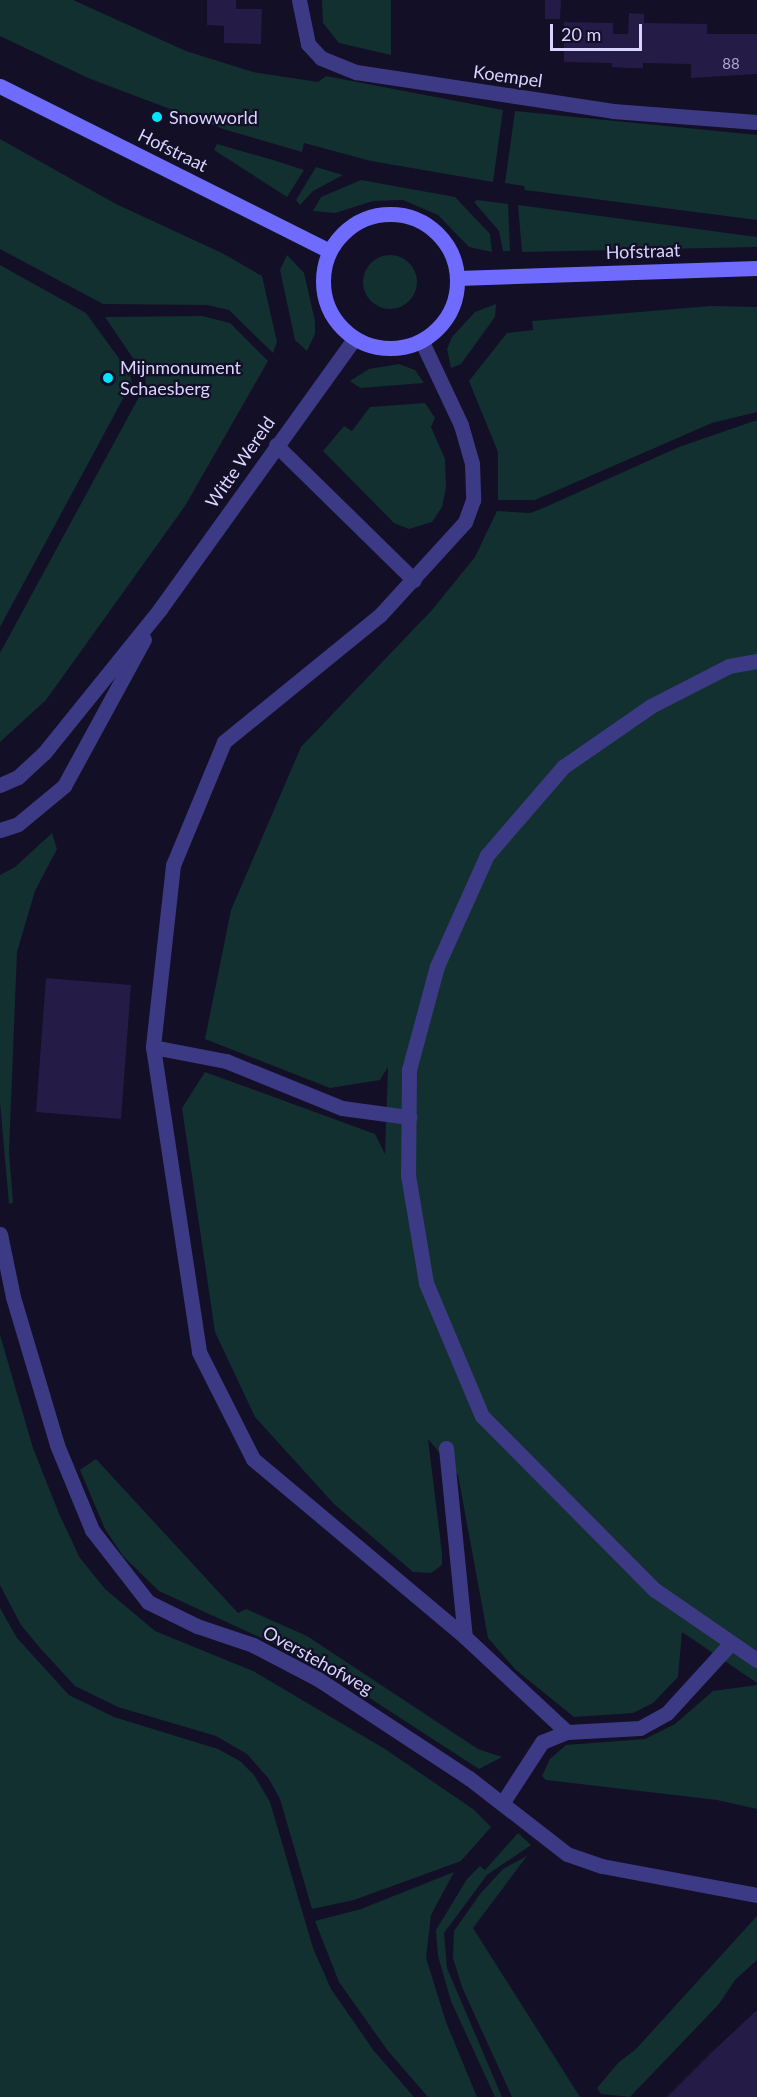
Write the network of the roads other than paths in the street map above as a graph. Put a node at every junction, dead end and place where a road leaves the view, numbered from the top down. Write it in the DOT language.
graph roads {
  1 [pos="299,0"];
  2 [pos="0,86"];
  3 [pos="757,122"];
  4 [pos="329,251"];
  5 [pos="757,268"];
  6 [pos="458,278"];
  7 [pos="354,339"];
  8 [pos="422,342"];
  9 [pos="276,445"];
  10 [pos="414,580"];
  11 [pos="160,609"];
  12 [pos="757,661"];
  13 [pos="0,785"];
  14 [pos="0,830"];
  15 [pos="153,1047"];
  16 [pos="409,1117"];
  17 [pos="0,1234"];
  18 [pos="446,1448"];
  19 [pos="465,1637"];
  20 [pos="731,1643"];
  21 [pos="757,1660"];
  22 [pos="567,1732"];
  23 [pos="503,1802"];
  24 [pos="757,1895"];
  1 -- 3 [label="street, Koempel"];
  2 -- 4 [label="main road, Hofstraat"];
  4 -- 6 [label="main road"];
  4 -- 7 [label="main road"];
  5 -- 6 [label="main road, Hofstraat"];
  6 -- 8 [label="main road"];
  7 -- 8 [label="main road"];
  7 -- 9 [label="street, Witte Wereld"];
  8 -- 10 [label="street"];
  9 -- 10 [label="street"];
  9 -- 11 [label="street, Witte Wereld"];
  10 -- 15 [label="street"];
  11 -- 13 [label="street, Witte Wereld"];
  11 -- 14 [label="street, Witte Wereld"];
  12 -- 16 [label="street"];
  15 -- 16 [label="street"];
  15 -- 19 [label="street"];
  16 -- 20 [label="street"];
  17 -- 23 [label="street, Overstehofweg"];
  18 -- 19 [label="street"];
  19 -- 22 [label="street"];
  20 -- 21 [label="street"];
  20 -- 22 [label="street"];
  22 -- 23 [label="street"];
  23 -- 24 [label="street, Overstehofweg"];
}
